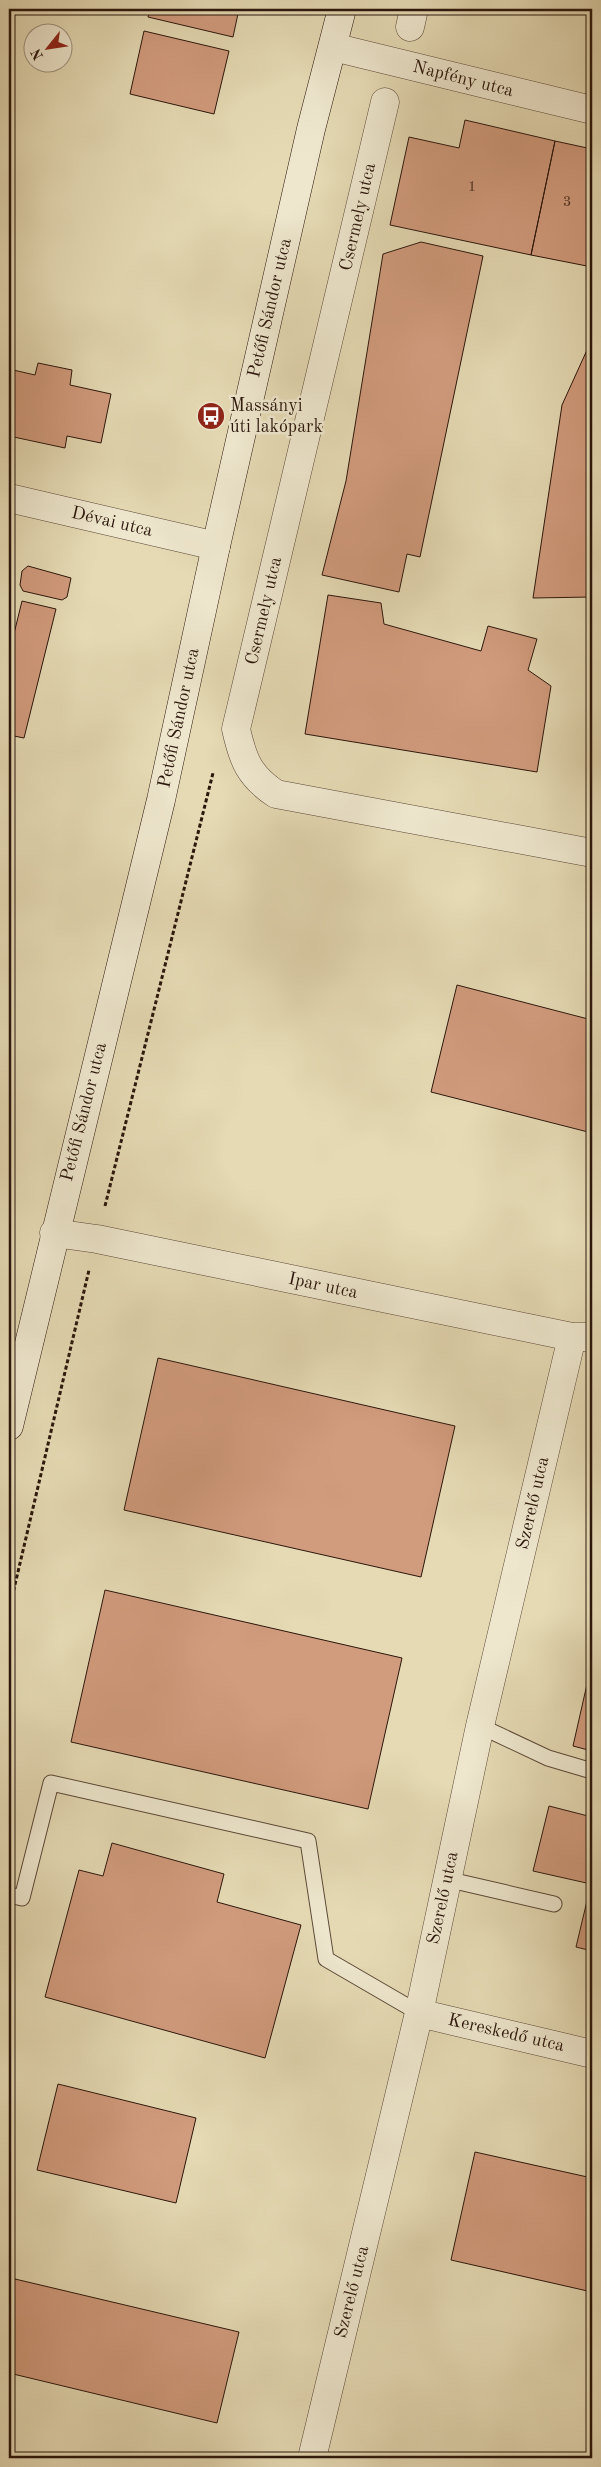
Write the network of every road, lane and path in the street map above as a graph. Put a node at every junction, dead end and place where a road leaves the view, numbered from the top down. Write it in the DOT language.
graph roads {
  1 [pos="342,9"];
  2 [pos="333,47"];
  3 [pos="385,102"];
  4 [pos="592,110"];
  5 [pos="9,498"];
  6 [pos="216,546"];
  7 [pos="213,772"];
  8 [pos="592,853"];
  9 [pos="54,1233"];
  10 [pos="97,1239"];
  11 [pos="582,1337"];
  12 [pos="9,1426"];
  13 [pos="9,1610"];
  14 [pos="480,1726"];
  15 [pos="592,1771"];
  16 [pos="446,1879"];
  17 [pos="9,1895"];
  18 [pos="554,1904"];
  19 [pos="419,2013"];
  20 [pos="592,2054"];
  21 [pos="312,2458"];
  1 -- 2 [label="street, Petőfi Sándor utca"];
  2 -- 4 [label="street, Napfény utca"];
  2 -- 6 [label="street, Petőfi Sándor utca"];
  3 -- 8 [label="street, Csermely utca"];
  5 -- 6 [label="street, Dévai utca"];
  6 -- 9 [label="street, Petőfi Sándor utca"];
  7 -- 10 [label="path"];
  9 -- 10 [label="street, Ipar utca"];
  9 -- 12 [label="street, Petőfi Sándor utca"];
  10 -- 11 [label="street, Ipar utca"];
  10 -- 13 [label="path"];
  11 -- 14 [label="street, Szerelő utca"];
  14 -- 15 [label="lane"];
  14 -- 16 [label="street, Szerelő utca"];
  16 -- 18 [label="lane"];
  16 -- 19 [label="street, Szerelő utca"];
  17 -- 19 [label="lane"];
  19 -- 20 [label="street, Kereskedő utca"];
  19 -- 21 [label="street, Szerelő utca"];
}
